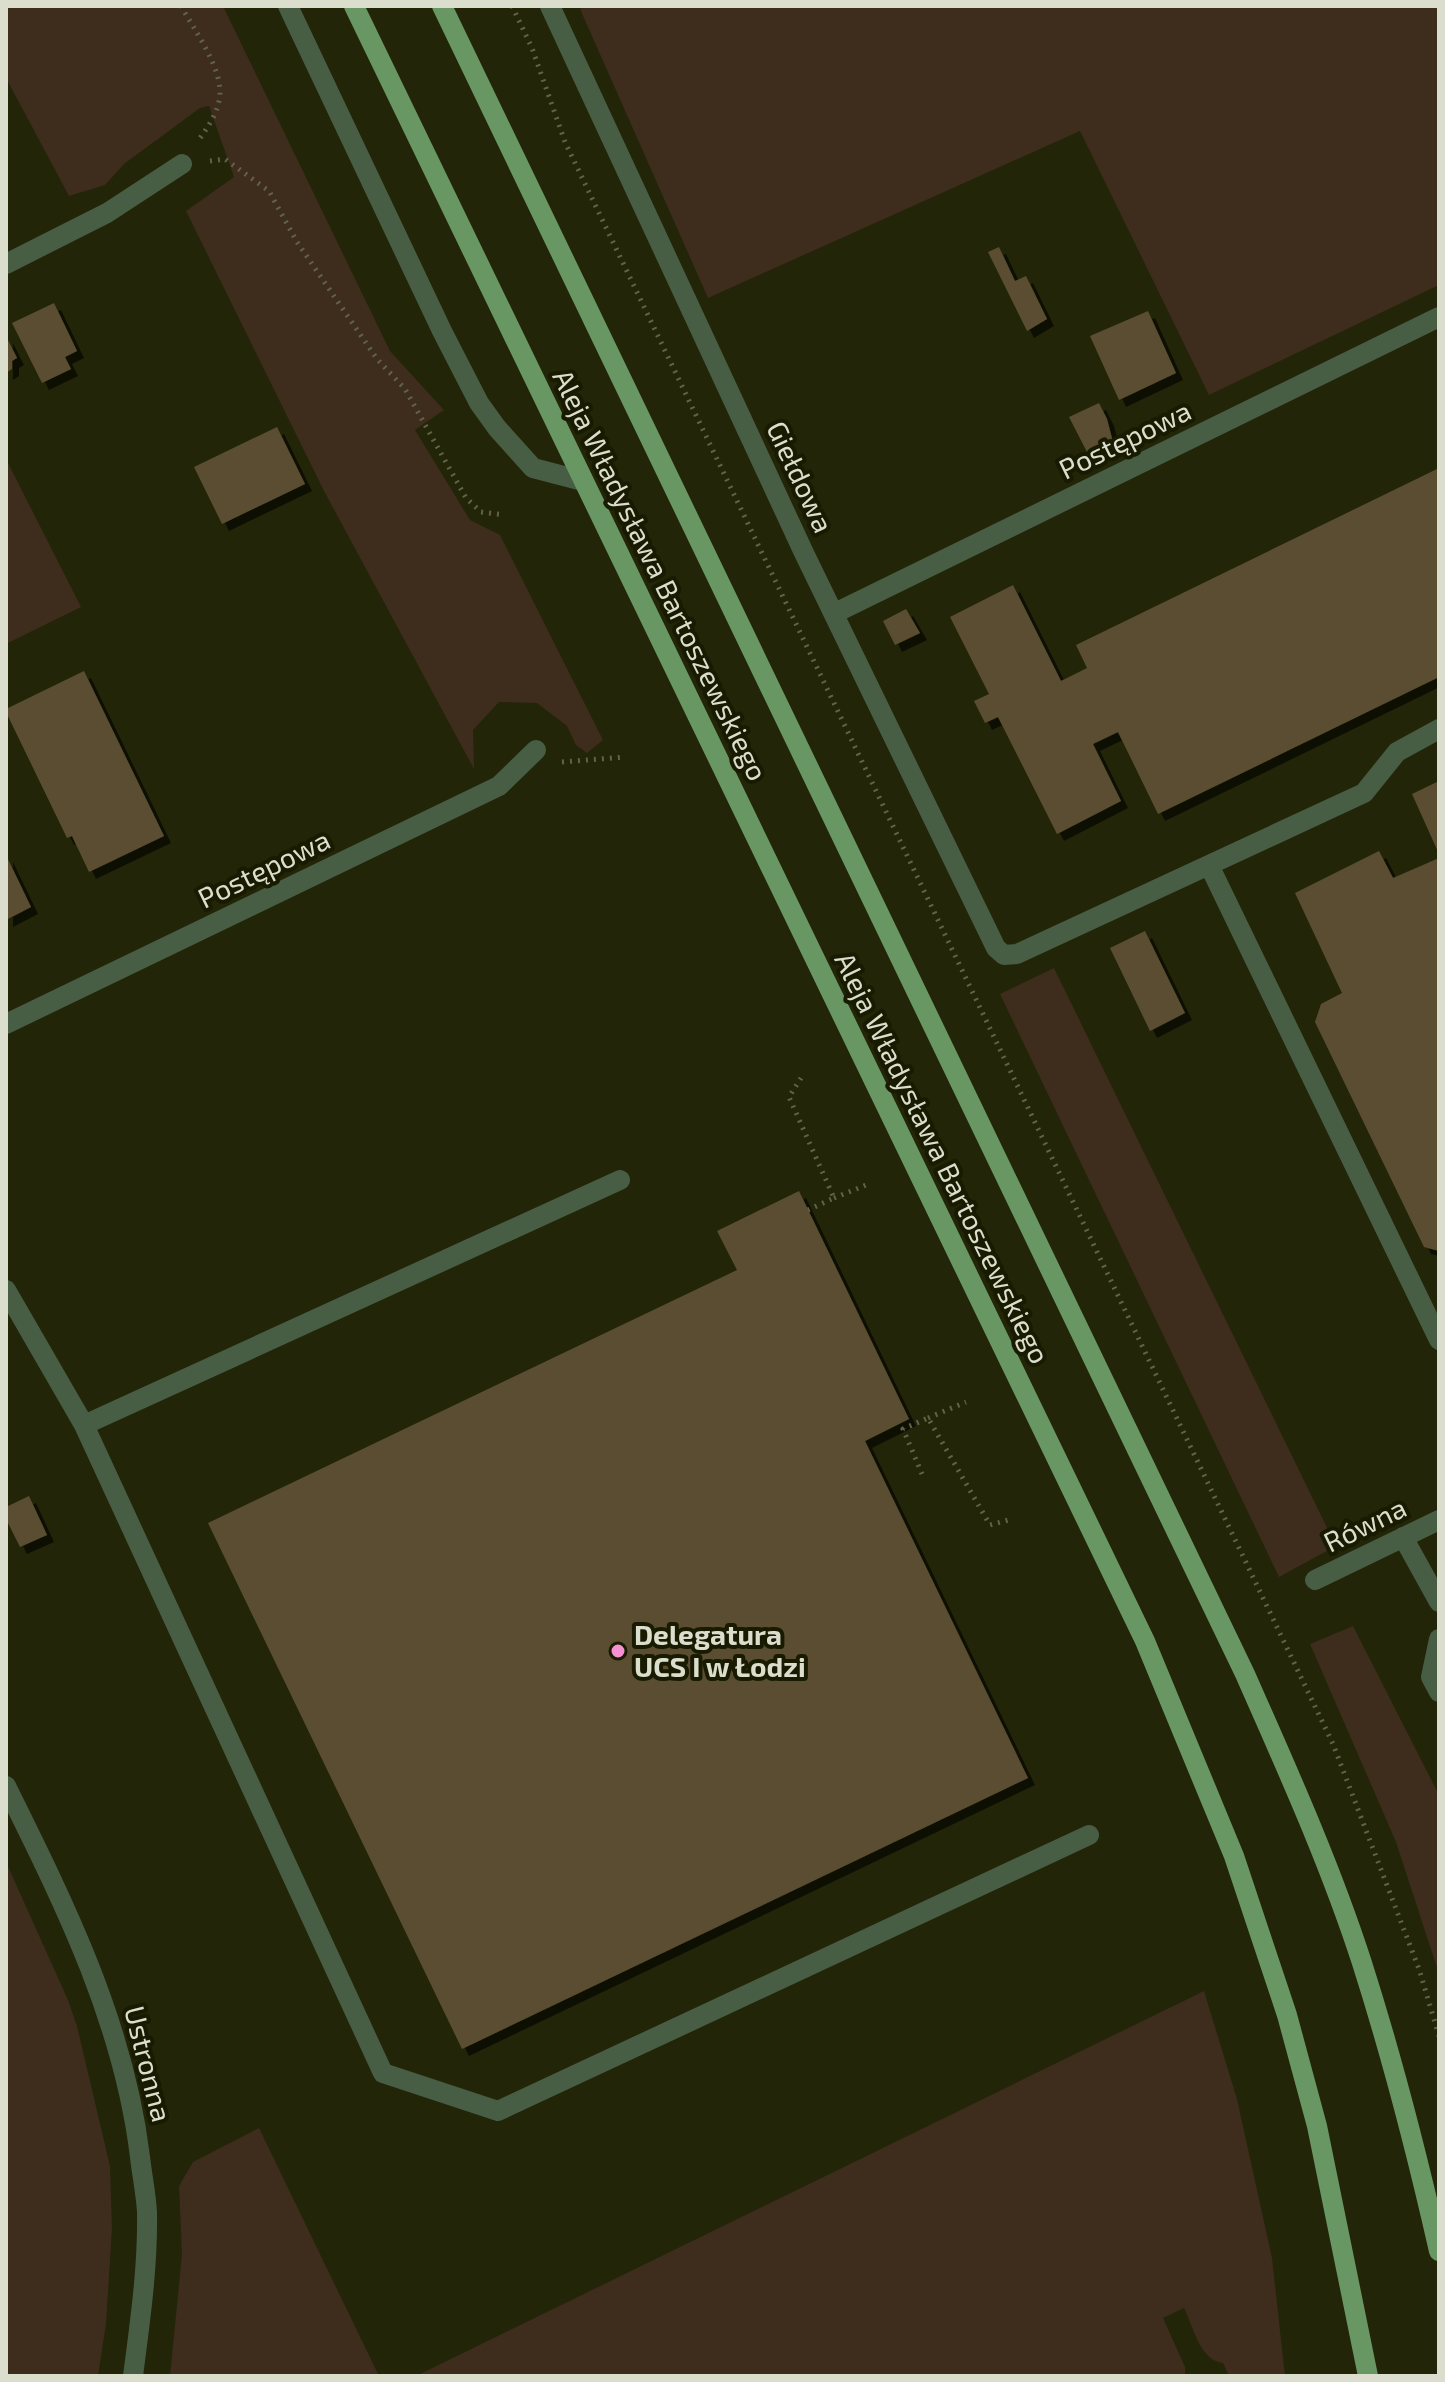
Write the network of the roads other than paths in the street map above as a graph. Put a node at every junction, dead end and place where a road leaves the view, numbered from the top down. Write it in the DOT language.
graph roads {
  1 [pos="288,6"];
  2 [pos="354,6"];
  3 [pos="442,6"];
  4 [pos="550,6"];
  5 [pos="182,164"];
  6 [pos="6,264"];
  7 [pos="1439,317"];
  8 [pos="583,481"];
  9 [pos="835,613"];
  10 [pos="1439,729"];
  11 [pos="536,750"];
  12 [pos="1209,865"];
  13 [pos="6,1024"];
  14 [pos="620,1180"];
  15 [pos="6,1290"];
  16 [pos="1439,1340"];
  17 [pos="84,1425"];
  18 [pos="1439,1520"];
  19 [pos="1403,1537"];
  20 [pos="1315,1580"];
  21 [pos="1439,1602"];
  22 [pos="1439,1639"];
  23 [pos="1439,1692"];
  24 [pos="6,1786"];
  25 [pos="1089,1835"];
  26 [pos="1439,2251"];
  27 [pos="133,2376"];
  28 [pos="1368,2376"];
  1 -- 8 [label="street"];
  2 -- 8 [label="main road, Aleja Władysława Bartoszewskiego"];
  3 -- 26 [label="main road, Aleja Władysława Bartoszewskiego"];
  4 -- 9 [label="street, Giełdowa"];
  5 -- 6 [label="street"];
  7 -- 9 [label="street, Postępowa"];
  8 -- 28 [label="main road, Aleja Władysława Bartoszewskiego"];
  9 -- 12 [label="street, Giełdowa"];
  10 -- 12 [label="street"];
  11 -- 13 [label="street, Postępowa"];
  12 -- 16 [label="street"];
  14 -- 17 [label="street"];
  15 -- 17 [label="street"];
  17 -- 25 [label="street"];
  18 -- 19 [label="street, Równa"];
  19 -- 20 [label="street, Równa"];
  19 -- 21 [label="street"];
  22 -- 23 [label="street"];
  24 -- 27 [label="street, Ustronna"];
}
